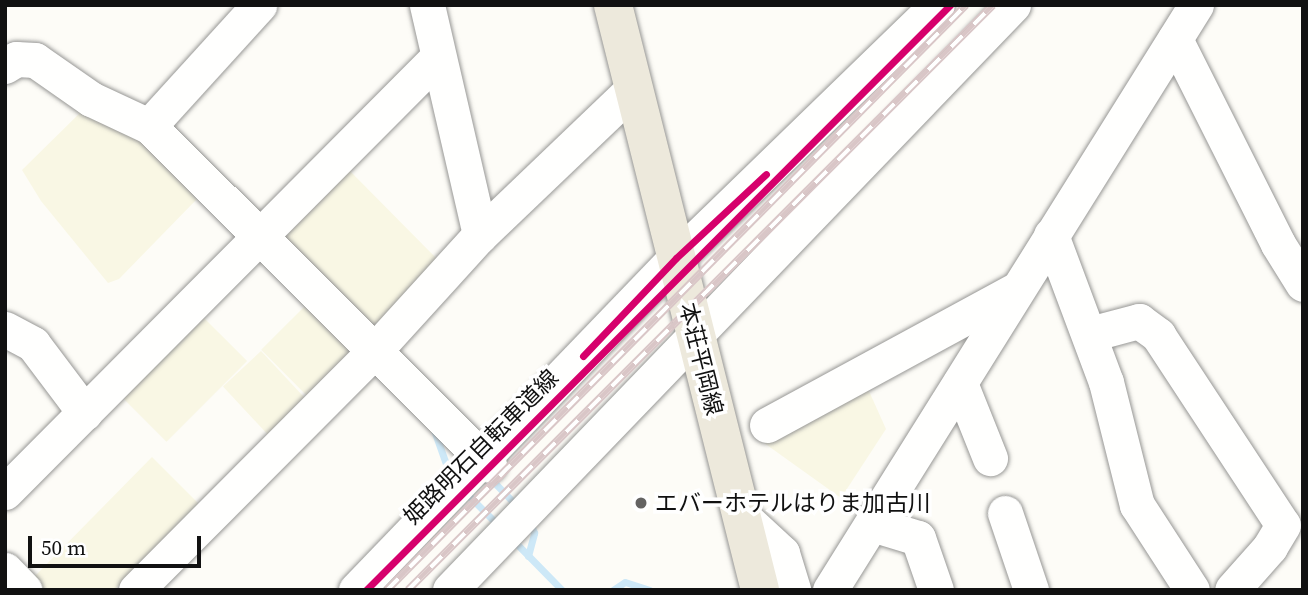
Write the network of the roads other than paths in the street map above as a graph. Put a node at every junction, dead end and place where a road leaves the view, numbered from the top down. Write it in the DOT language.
graph roads {
  1 [pos="259,5"];
  2 [pos="427,5"];
  3 [pos="613,5"];
  4 [pos="937,5"];
  5 [pos="1013,5"];
  6 [pos="1196,5"];
  7 [pos="1175,39"];
  8 [pos="439,57"];
  9 [pos="5,65"];
  10 [pos="634,88"];
  11 [pos="149,126"];
  12 [pos="262,234"];
  13 [pos="1051,234"];
  14 [pos="480,235"];
  15 [pos="676,258"];
  16 [pos="1303,284"];
  17 [pos="1016,289"];
  18 [pos="5,329"];
  19 [pos="1090,334"];
  20 [pos="695,336"];
  21 [pos="377,348"];
  22 [pos="960,383"];
  23 [pos="85,413"];
  24 [pos="766,425"];
  25 [pos="990,458"];
  26 [pos="487,462"];
  27 [pos="5,492"];
  28 [pos="1005,513"];
  29 [pos="741,515"];
  30 [pos="872,524"];
  31 [pos="5,570"];
  32 [pos="454,588"];
  33 [pos="24,590"];
  34 [pos="136,590"];
  35 [pos="356,590"];
  36 [pos="760,590"];
  37 [pos="793,590"];
  38 [pos="830,590"];
  39 [pos="936,590"];
  40 [pos="1031,590"];
  41 [pos="1192,590"];
  42 [pos="1232,590"];
  1 -- 11 [label="street"];
  2 -- 8 [label="street"];
  3 -- 10 [label="main road, 本荘平岡線"];
  4 -- 15 [label="street"];
  5 -- 20 [label="street"];
  6 -- 7 [label="street"];
  7 -- 13 [label="street"];
  7 -- 16 [label="street"];
  8 -- 12 [label="street"];
  8 -- 14 [label="street"];
  9 -- 11 [label="street"];
  10 -- 14 [label="street"];
  10 -- 15 [label="main road, 本荘平岡線"];
  11 -- 12 [label="street"];
  12 -- 21 [label="street"];
  12 -- 23 [label="street"];
  13 -- 17 [label="street"];
  13 -- 19 [label="street"];
  14 -- 21 [label="street"];
  15 -- 20 [label="main road, 本荘平岡線"];
  15 -- 26 [label="street"];
  17 -- 22 [label="street"];
  17 -- 24 [label="street"];
  18 -- 23 [label="street"];
  19 -- 41 [label="street"];
  19 -- 42 [label="street"];
  20 -- 29 [label="main road, 本荘平岡線"];
  20 -- 32 [label="street"];
  21 -- 26 [label="street"];
  21 -- 34 [label="street"];
  22 -- 25 [label="street"];
  22 -- 30 [label="street"];
  23 -- 27 [label="street"];
  26 -- 35 [label="street"];
  28 -- 40 [label="street"];
  29 -- 36 [label="main road, 本荘平岡線"];
  29 -- 37 [label="street"];
  30 -- 38 [label="street"];
  30 -- 39 [label="street"];
  31 -- 33 [label="street"];
}
